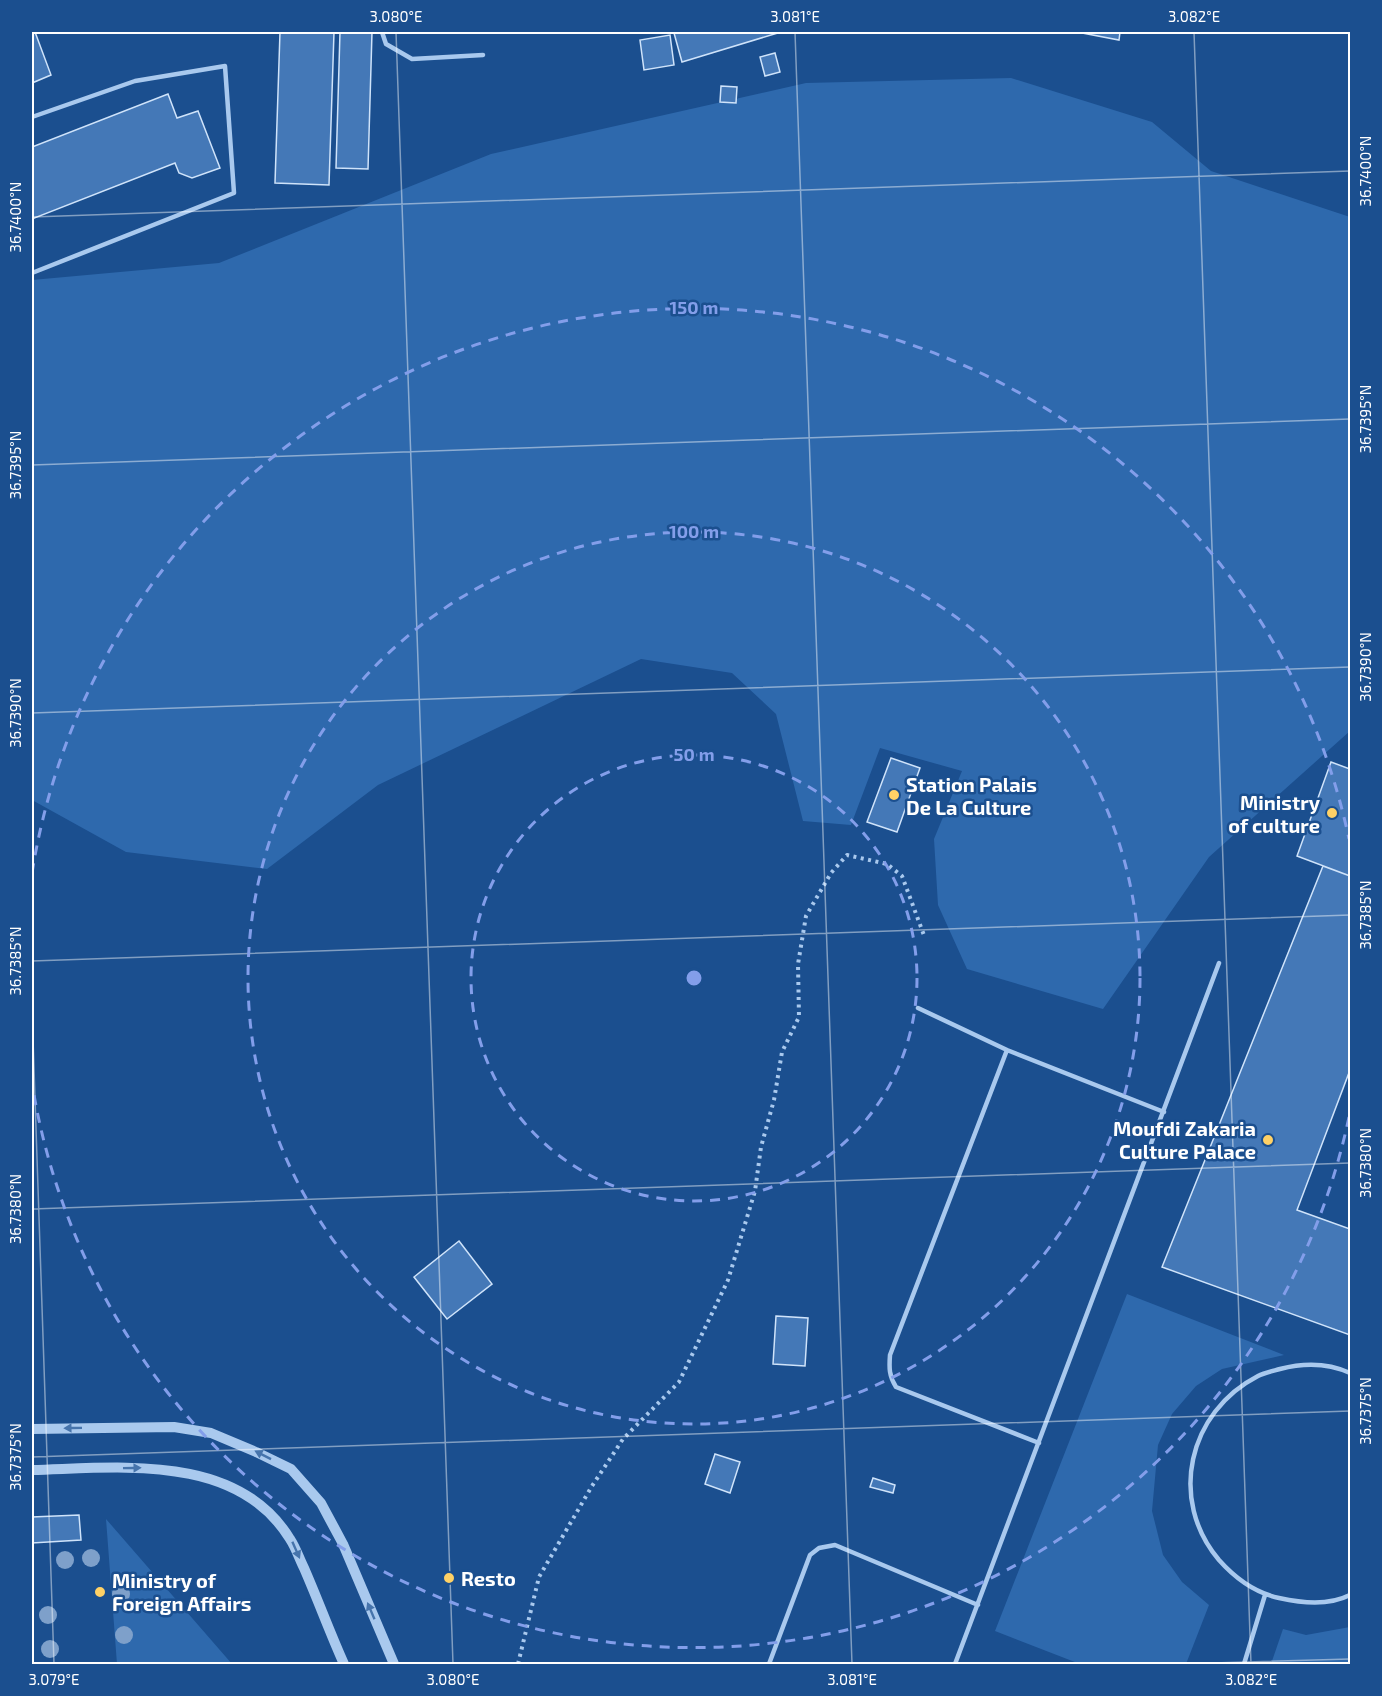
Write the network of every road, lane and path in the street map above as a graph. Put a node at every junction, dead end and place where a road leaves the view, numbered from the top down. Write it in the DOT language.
graph roads {
  1 [pos="382,32"];
  2 [pos="483,55"];
  3 [pos="32,117"];
  4 [pos="32,273"];
  5 [pos="925,938"];
  6 [pos="1219,963"];
  7 [pos="918,1008"];
  8 [pos="1007,1050"];
  9 [pos="1164,1112"];
  10 [pos="1350,1372"];
  11 [pos="32,1429"];
  12 [pos="1039,1443"];
  13 [pos="32,1470"];
  14 [pos="1265,1595"];
  15 [pos="1350,1595"];
  16 [pos="978,1605"];
  17 [pos="344,1665"];
  18 [pos="394,1665"];
  19 [pos="518,1665"];
  20 [pos="769,1665"];
  21 [pos="956,1665"];
  22 [pos="1244,1665"];
  1 -- 2 [label="lane"];
  3 -- 4 [label="lane"];
  5 -- 19 [label="path"];
  6 -- 9 [label="lane"];
  7 -- 8 [label="lane"];
  8 -- 9 [label="lane"];
  8 -- 12 [label="lane"];
  9 -- 12 [label="lane"];
  10 -- 14 [label="lane"];
  18 -- 11 [label="street, one-way"];
  12 -- 16 [label="lane"];
  13 -- 17 [label="street, one-way"];
  14 -- 15 [label="lane"];
  14 -- 22 [label="lane"];
  16 -- 20 [label="lane"];
  16 -- 21 [label="lane"];
}
